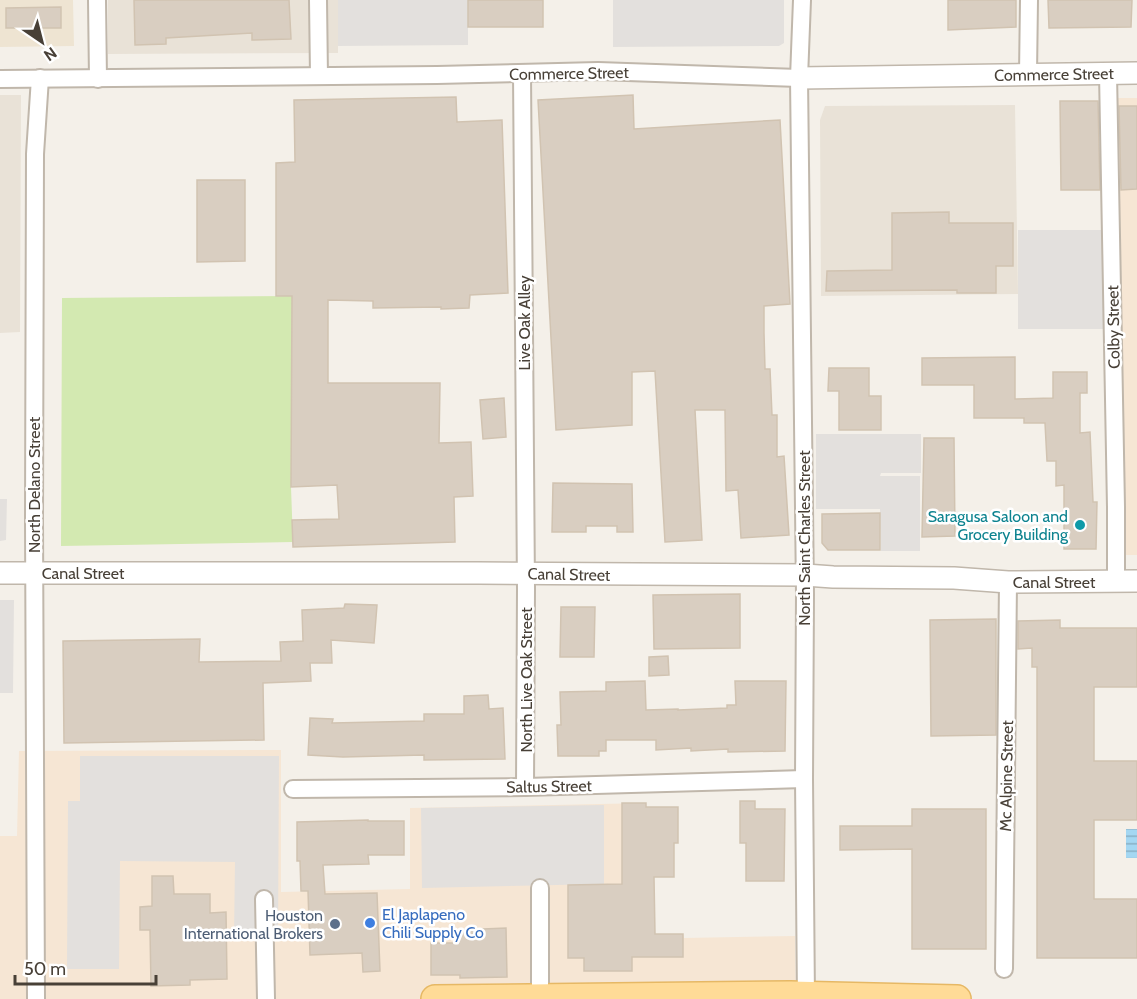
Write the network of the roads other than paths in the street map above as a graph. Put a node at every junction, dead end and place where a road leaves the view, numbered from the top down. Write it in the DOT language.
graph roads {
  1 [pos="97,0"];
  2 [pos="318,0"];
  3 [pos="802,0"];
  4 [pos="1029,0"];
  5 [pos="522,73"];
  6 [pos="1108,73"];
  7 [pos="1137,73"];
  8 [pos="1028,74"];
  9 [pos="319,76"];
  10 [pos="40,78"];
  11 [pos="799,78"];
  12 [pos="0,79"];
  13 [pos="98,79"];
  14 [pos="0,573"];
  15 [pos="526,573"];
  16 [pos="34,574"];
  17 [pos="805,575"];
  18 [pos="1116,581"];
  19 [pos="1137,581"];
  20 [pos="1008,582"];
  21 [pos="804,779"];
  22 [pos="525,787"];
  23 [pos="293,789"];
  24 [pos="540,888"];
  25 [pos="264,899"];
  26 [pos="1004,969"];
  27 [pos="806,997"];
  28 [pos="541,998"];
  29 [pos="36,999"];
  30 [pos="266,999"];
  31 [pos="435,999"];
  32 [pos="957,999"];
  1 -- 13 [label="street"];
  2 -- 9 [label="street"];
  3 -- 11 [label="street, North Saint Charles Street"];
  4 -- 8 [label="street"];
  5 -- 9 [label="street, Commerce Street"];
  5 -- 11 [label="street, Commerce Street"];
  5 -- 15 [label="street, Live Oak Alley"];
  6 -- 7 [label="street, Commerce Street"];
  6 -- 8 [label="street, Commerce Street"];
  6 -- 18 [label="street, Colby Street"];
  8 -- 11 [label="street, Commerce Street"];
  9 -- 13 [label="street, Commerce Street"];
  10 -- 12 [label="street, Commerce Street"];
  10 -- 13 [label="street, Commerce Street"];
  10 -- 16 [label="street, North Delano Street"];
  11 -- 17 [label="street, North Saint Charles Street"];
  14 -- 16 [label="street, Canal Street"];
  15 -- 16 [label="street, Canal Street"];
  15 -- 17 [label="street, Canal Street"];
  15 -- 22 [label="street, North Live Oak Street"];
  16 -- 29 [label="street, North Delano Street"];
  17 -- 20 [label="street, Canal Street"];
  17 -- 21 [label="street, North Saint Charles Street"];
  18 -- 19 [label="street, Canal Street"];
  18 -- 20 [label="street, Canal Street"];
  20 -- 26 [label="street, Mc Alpine Street"];
  21 -- 22 [label="street, Saltus Street"];
  21 -- 27 [label="street, North Saint Charles Street"];
  22 -- 23 [label="street, Saltus Street"];
  24 -- 28 [label="street"];
  25 -- 30 [label="street"];
  27 -- 28 [label="main road"];
  27 -- 32 [label="main road"];
  28 -- 31 [label="main road"];
}
